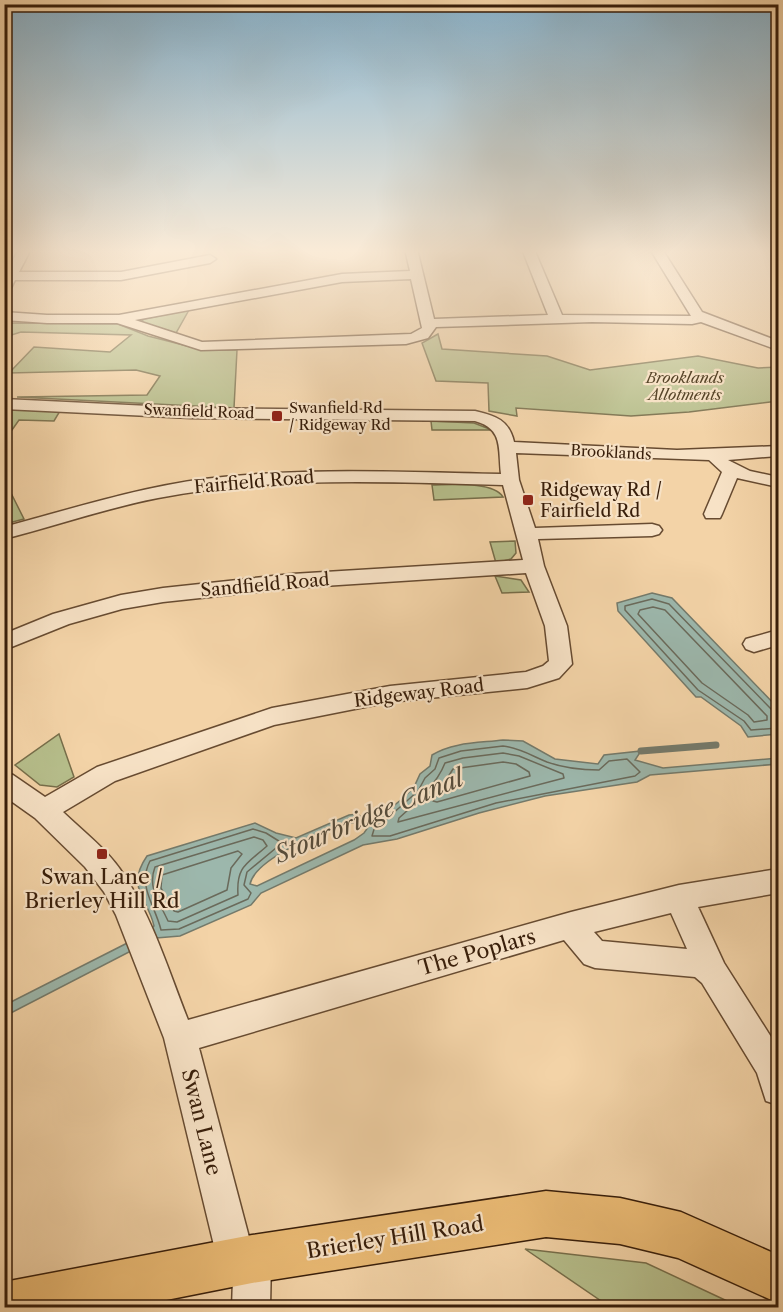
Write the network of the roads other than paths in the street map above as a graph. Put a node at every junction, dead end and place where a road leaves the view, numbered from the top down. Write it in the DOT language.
graph roads {
  1 [pos="167,310"];
  2 [pos="426,310"];
  3 [pos="553,310"];
  4 [pos="697,310"];
  5 [pos="4,316"];
  6 [pos="701,317"];
  7 [pos="119,319"];
  8 [pos="557,319"];
  9 [pos="429,323"];
  10 [pos="778,346"];
  11 [pos="4,404"];
  12 [pos="499,425"];
  13 [pos="507,447"];
  14 [pos="778,451"];
  15 [pos="714,456"];
  16 [pos="732,470"];
  17 [pos="510,480"];
  18 [pos="778,482"];
  19 [pos="713,514"];
  20 [pos="652,530"];
  21 [pos="4,533"];
  22 [pos="527,534"];
  23 [pos="534,566"];
  24 [pos="778,638"];
  25 [pos="4,643"];
  26 [pos="754,644"];
  27 [pos="4,782"];
  28 [pos="44,810"];
  29 [pos="778,881"];
  30 [pos="679,898"];
  31 [pos="571,925"];
  32 [pos="713,973"];
  33 [pos="180,1038"];
  34 [pos="778,1089"];
  35 [pos="244,1260"];
  36 [pos="778,1279"];
  37 [pos="4,1307"];
  38 [pos="251,1308"];
  1 -- 7 [label="street"];
  2 -- 9 [label="street"];
  3 -- 8 [label="street"];
  4 -- 6 [label="street"];
  5 -- 7 [label="street"];
  6 -- 8 [label="street"];
  6 -- 10 [label="street"];
  7 -- 9 [label="street"];
  8 -- 9 [label="street"];
  11 -- 12 [label="street, Swanfield Road"];
  12 -- 13 [label="street, Ridgeway Road"];
  13 -- 15 [label="street, Brooklands"];
  13 -- 17 [label="street, Ridgeway Road"];
  14 -- 15 [label="street, Brooklands"];
  15 -- 16 [label="street"];
  16 -- 18 [label="street"];
  16 -- 19 [label="street"];
  17 -- 21 [label="street, Fairfield Road"];
  17 -- 22 [label="street, Ridgeway Road"];
  20 -- 22 [label="street"];
  22 -- 23 [label="street, Ridgeway Road"];
  23 -- 25 [label="street, Sandfield Road"];
  23 -- 28 [label="street, Ridgeway Road"];
  24 -- 26 [label="street"];
  27 -- 28 [label="street"];
  28 -- 33 [label="street, Swan Lane"];
  29 -- 30 [label="street, The Poplars"];
  30 -- 31 [label="street, The Poplars"];
  30 -- 32 [label="street"];
  31 -- 32 [label="street"];
  31 -- 33 [label="street, The Poplars"];
  32 -- 34 [label="street"];
  33 -- 35 [label="street, Swan Lane"];
  35 -- 36 [label="main road, Brierley Hill Road"];
  35 -- 37 [label="main road, Brierley Hill Road"];
  35 -- 38 [label="street, Swan Lane"];
}
